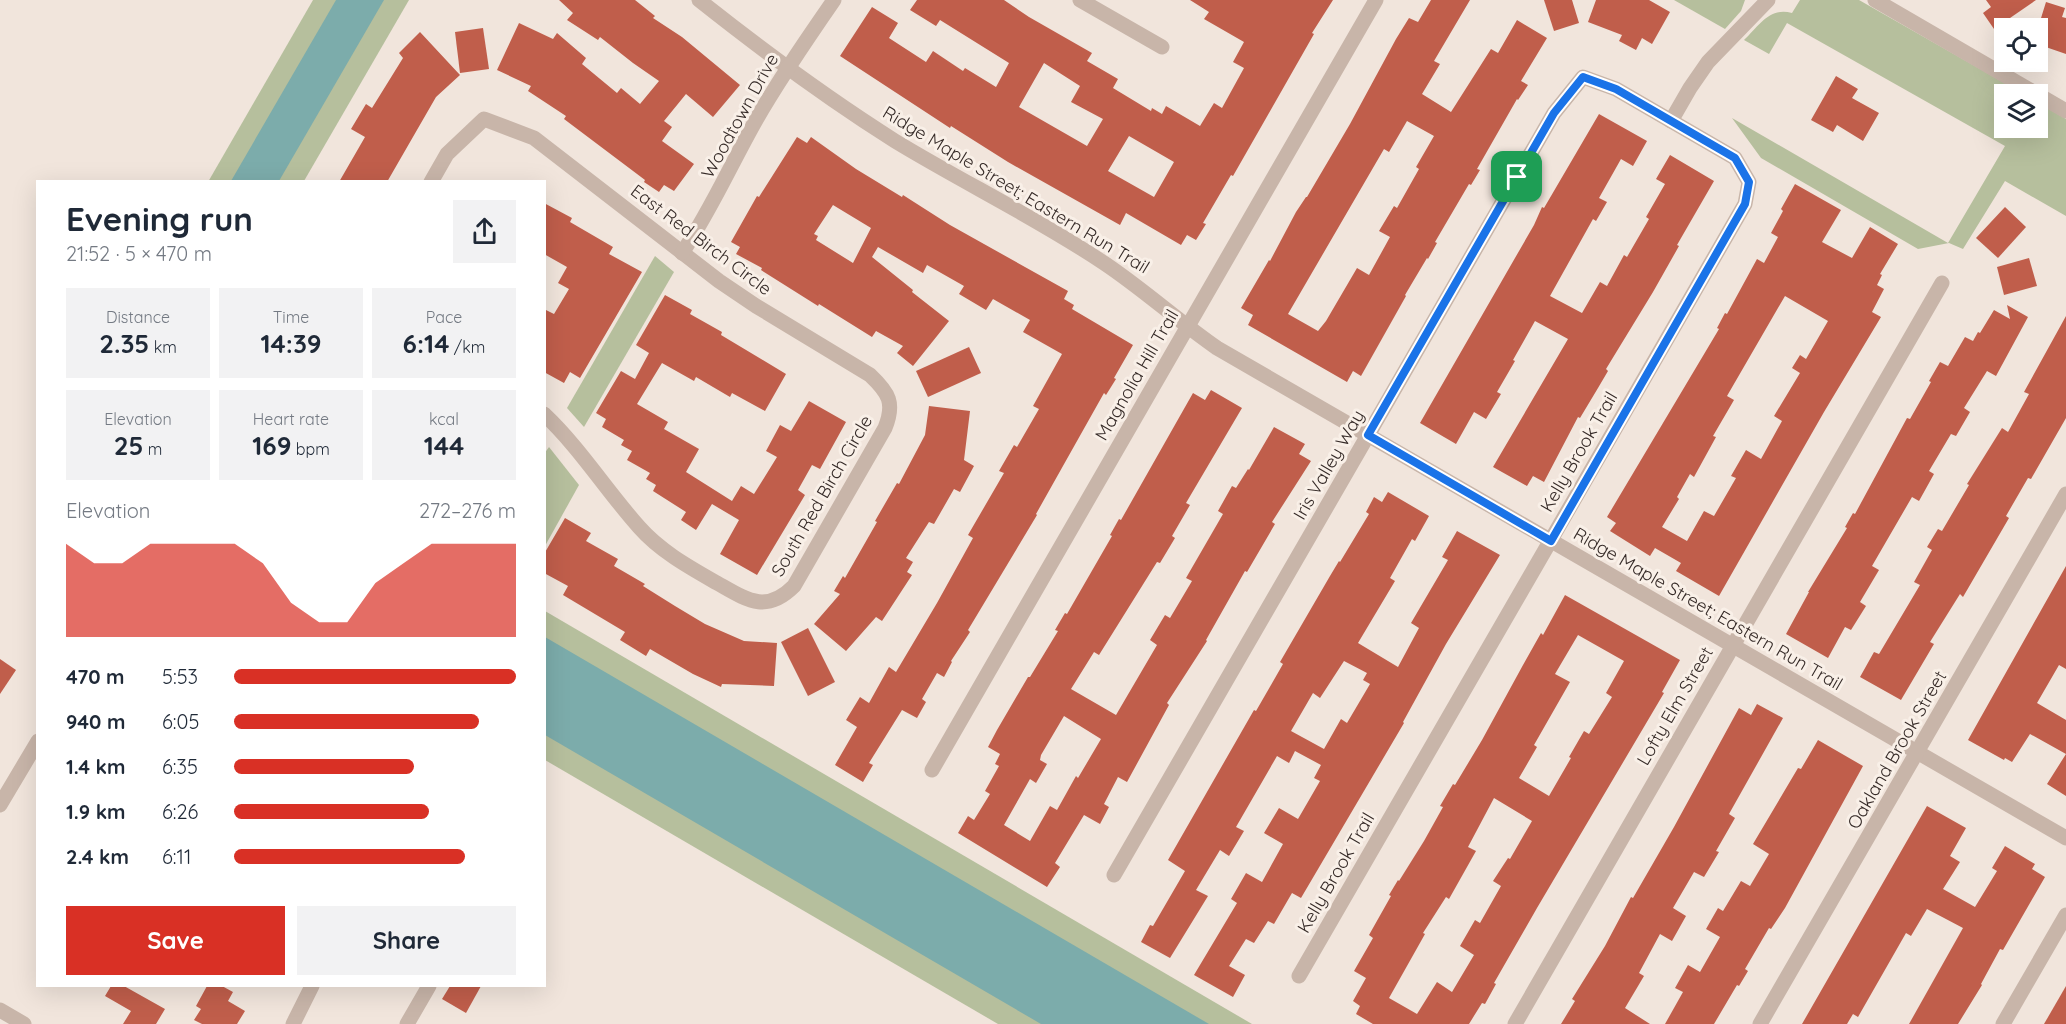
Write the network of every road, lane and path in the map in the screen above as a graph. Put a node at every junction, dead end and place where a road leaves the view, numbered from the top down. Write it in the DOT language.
graph roads {
  1 [pos="699,0"];
  2 [pos="834,0"];
  3 [pos="1080,0"];
  4 [pos="1376,0"];
  5 [pos="1768,0"];
  6 [pos="1875,0"];
  7 [pos="1162,47"];
  8 [pos="788,67"];
  9 [pos="1583,77"];
  10 [pos="2066,111"];
  11 [pos="1671,121"];
  12 [pos="432,180"];
  13 [pos="682,253"];
  14 [pos="1942,283"];
  15 [pos="1187,327"];
  16 [pos="889,400"];
  17 [pos="546,416"];
  18 [pos="1368,435"];
  19 [pos="2066,495"];
  20 [pos="1551,541"];
  21 [pos="1733,646"];
  22 [pos="36,744"];
  23 [pos="1918,753"];
  24 [pos="932,770"];
  25 [pos="0,805"];
  26 [pos="2066,838"];
  27 [pos="1114,875"];
  28 [pos="2066,915"];
  29 [pos="1299,976"];
  30 [pos="312,987"];
  31 [pos="428,987"];
  32 [pos="0,1010"];
  33 [pos="24,1024"];
  34 [pos="293,1024"];
  35 [pos="407,1024"];
  36 [pos="1515,1024"];
  37 [pos="1760,1024"];
  38 [pos="2003,1024"];
  1 -- 8 [label="street, Ridge Maple Street; Eastern Run Trail"];
  2 -- 8 [label="street, Woodtown Drive"];
  3 -- 7 [label="street"];
  4 -- 15 [label="street, Magnolia Hill Trail"];
  5 -- 11 [label="street"];
  6 -- 10 [label="street"];
  8 -- 13 [label="street, Woodtown Drive"];
  8 -- 15 [label="street, Ridge Maple Street; Eastern Run Trail"];
  9 -- 11 [label="street, Kelly Brook Trail"];
  9 -- 18 [label="street, Iris Valley Way"];
  11 -- 20 [label="street, Kelly Brook Trail"];
  12 -- 13 [label="street, East Red Birch Circle"];
  13 -- 16 [label="street, East Red Birch Circle"];
  14 -- 21 [label="street, Lofty Elm Street"];
  15 -- 18 [label="street, Ridge Maple Street; Eastern Run Trail"];
  15 -- 24 [label="street, Magnolia Hill Trail"];
  16 -- 17 [label="street, South Red Birch Circle"];
  18 -- 20 [label="street, Ridge Maple Street; Eastern Run Trail"];
  18 -- 27 [label="street, Iris Valley Way"];
  19 -- 23 [label="street, Oakland Brook Street"];
  20 -- 21 [label="street, Ridge Maple Street; Eastern Run Trail"];
  20 -- 29 [label="street, Kelly Brook Trail"];
  21 -- 23 [label="street, Ridge Maple Street; Eastern Run Trail"];
  21 -- 36 [label="street, Lofty Elm Street"];
  22 -- 25 [label="street"];
  23 -- 26 [label="street, Ridge Maple Street; Eastern Run Trail"];
  23 -- 37 [label="street, Oakland Brook Street"];
  28 -- 38 [label="street"];
  30 -- 34 [label="street"];
  31 -- 35 [label="street"];
  32 -- 33 [label="street"];
}
